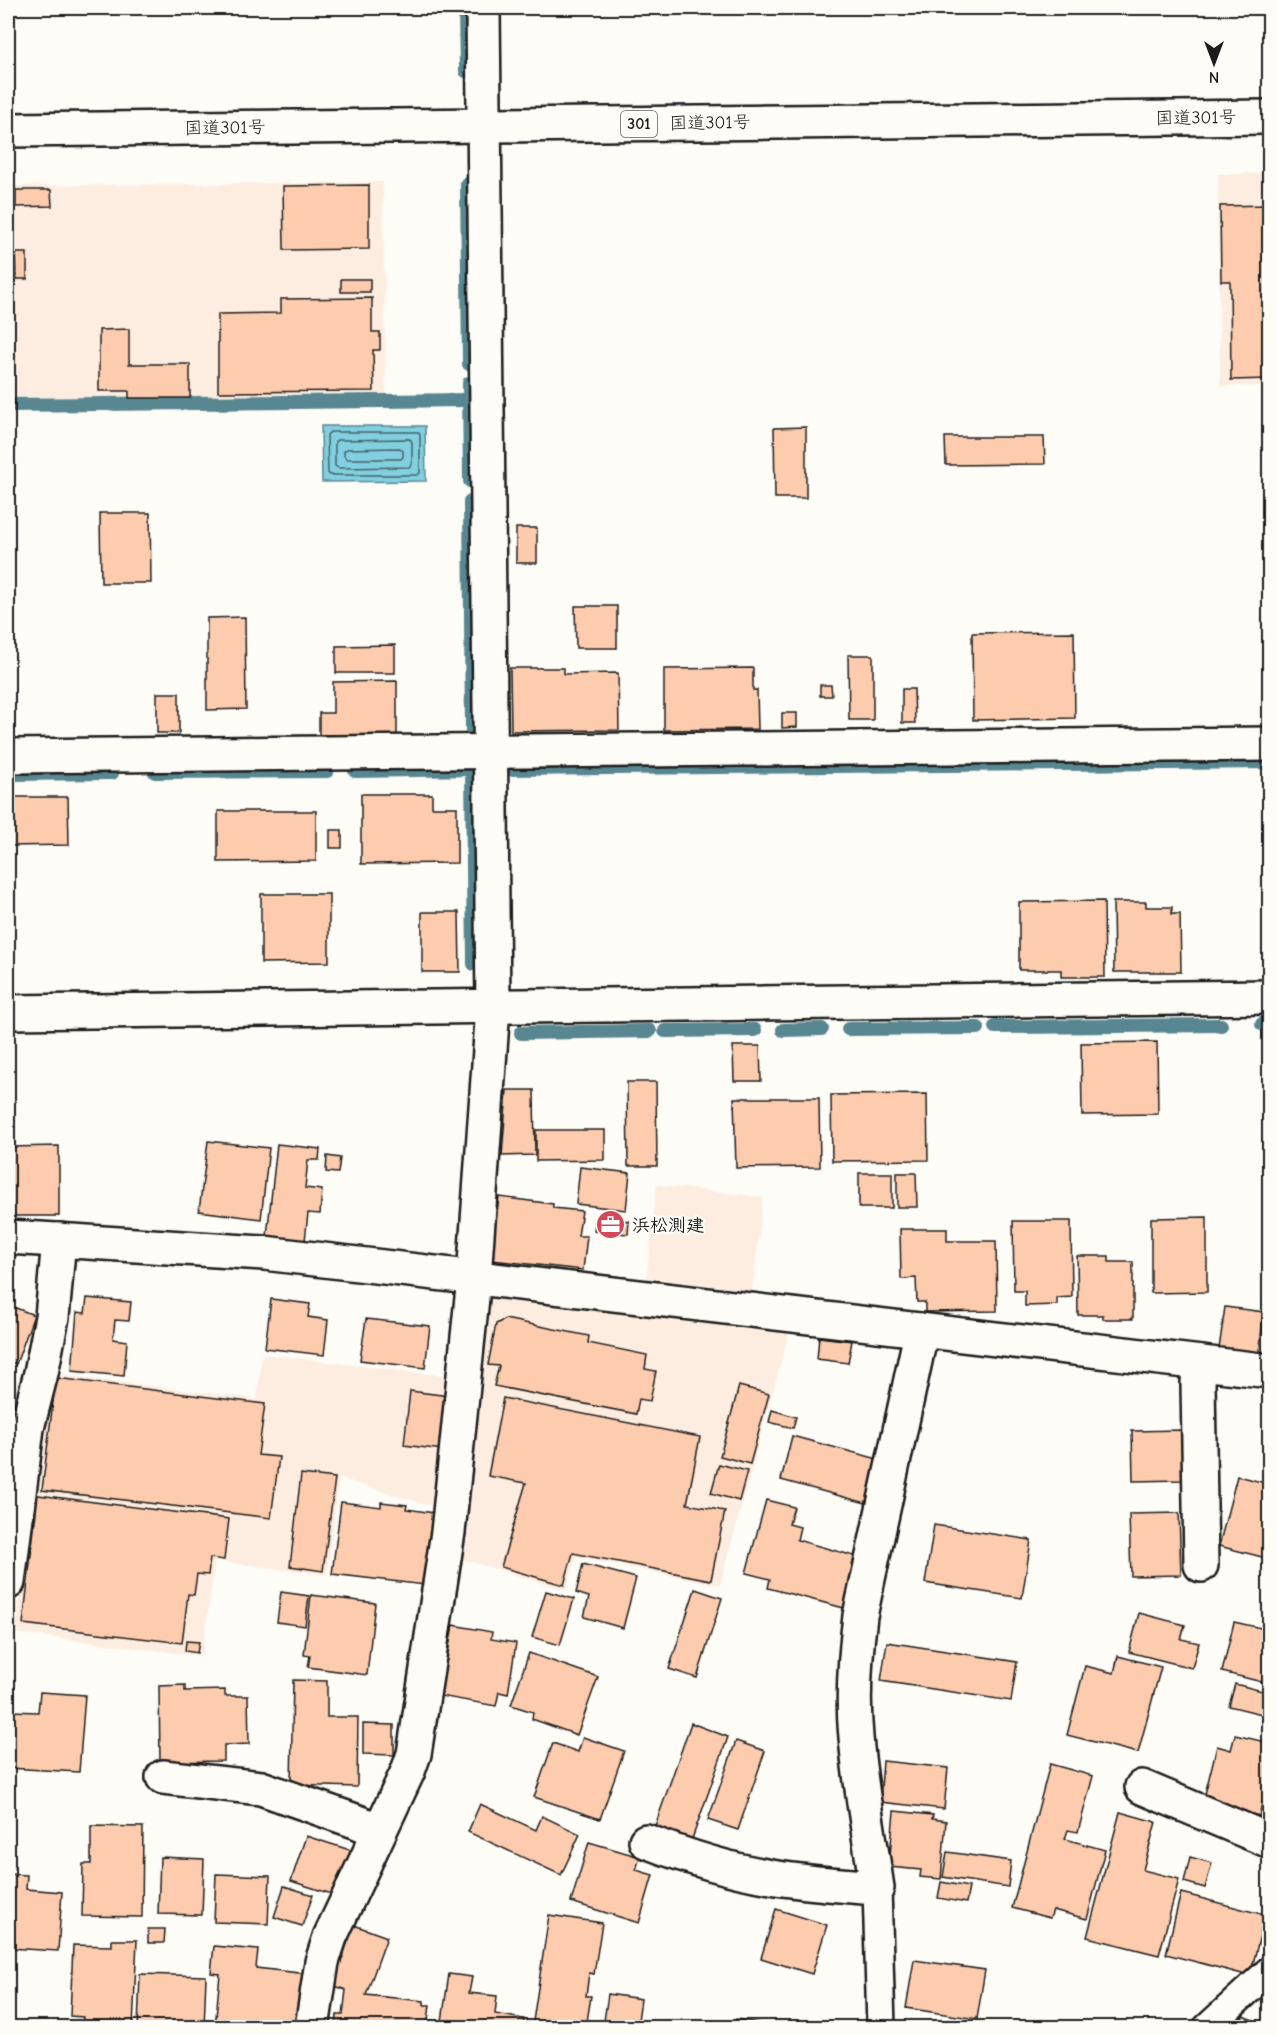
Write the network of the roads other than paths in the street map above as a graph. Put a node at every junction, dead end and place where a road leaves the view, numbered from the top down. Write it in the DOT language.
graph roads {
  1 [pos="483,8"];
  2 [pos="1269,117"];
  3 [pos="485,125"];
  4 [pos="8,130"];
  5 [pos="1269,744"];
  6 [pos="491,751"];
  7 [pos="8,756"];
  8 [pos="1269,997"];
  9 [pos="493,1007"];
  10 [pos="8,1012"];
  11 [pos="8,1237"];
  12 [pos="58,1240"];
  13 [pos="474,1278"];
  14 [pos="920,1330"];
  15 [pos="1200,1363"];
  16 [pos="1269,1371"];
  17 [pos="1201,1565"];
  18 [pos="8,1581"];
  19 [pos="163,1777"];
  20 [pos="1142,1787"];
  21 [pos="379,1831"];
  22 [pos="1269,1840"];
  23 [pos="645,1841"];
  24 [pos="877,1888"];
  25 [pos="1269,1970"];
  26 [pos="312,2028"];
  27 [pos="881,2028"];
  28 [pos="1207,2028"];
  1 -- 3 [label="main road"];
  2 -- 3 [label="main road, 国道301号 / 301"];
  3 -- 4 [label="main road, 国道301号 / 301"];
  3 -- 6 [label="main road"];
  5 -- 6 [label="main road"];
  6 -- 7 [label="main road"];
  6 -- 9 [label="main road"];
  8 -- 9 [label="main road"];
  9 -- 10 [label="main road"];
  9 -- 13 [label="main road"];
  11 -- 12 [label="main road"];
  12 -- 13 [label="main road"];
  12 -- 18 [label="main road"];
  13 -- 14 [label="main road"];
  13 -- 21 [label="main road"];
  14 -- 15 [label="main road"];
  14 -- 24 [label="main road"];
  15 -- 16 [label="main road"];
  15 -- 17 [label="main road"];
  19 -- 21 [label="main road"];
  20 -- 22 [label="main road"];
  21 -- 26 [label="main road"];
  23 -- 24 [label="main road"];
  24 -- 27 [label="lane"];
  25 -- 28 [label="lane"];
}
